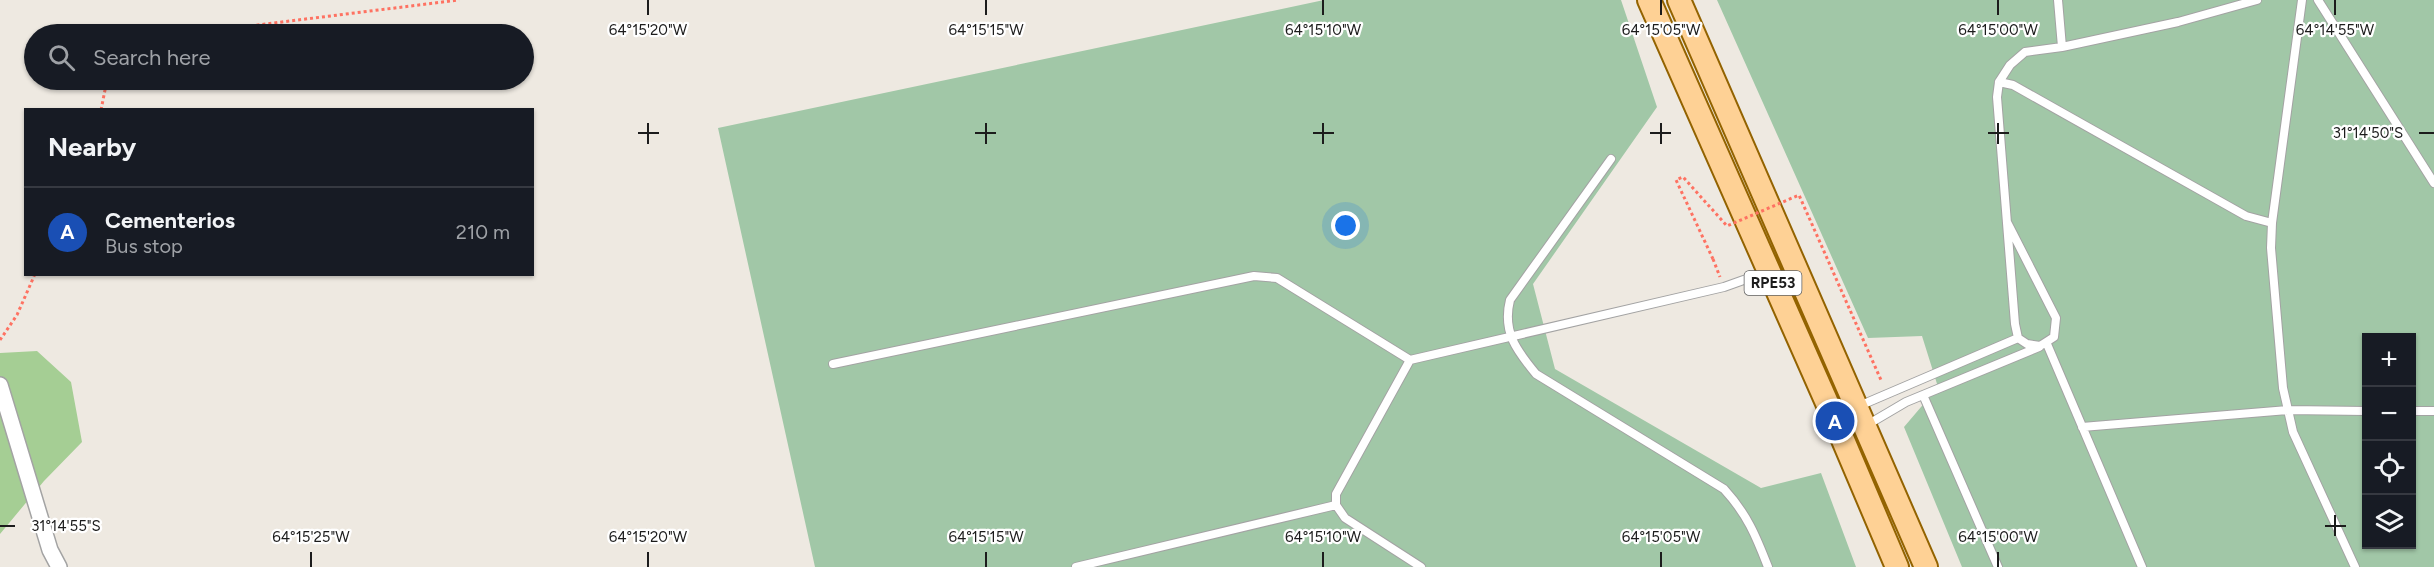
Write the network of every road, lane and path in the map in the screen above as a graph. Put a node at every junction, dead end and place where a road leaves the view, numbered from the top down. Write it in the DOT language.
graph roads {
  1 [pos="459,0"];
  2 [pos="1649,0"];
  3 [pos="1679,0"];
  4 [pos="2058,0"];
  5 [pos="2257,0"];
  6 [pos="2302,0"];
  7 [pos="2318,0"];
  8 [pos="266,24"];
  9 [pos="2062,47"];
  10 [pos="1999,82"];
  11 [pos="105,90"];
  12 [pos="101,108"];
  13 [pos="1611,159"];
  14 [pos="2434,183"];
  15 [pos="2007,222"];
  16 [pos="2272,223"];
  17 [pos="1768,271"];
  18 [pos="34,276"];
  19 [pos="1724,286"];
  20 [pos="1509,336"];
  21 [pos="2018,338"];
  22 [pos="0,340"];
  23 [pos="2043,345"];
  24 [pos="1410,360"];
  25 [pos="833,364"];
  26 [pos="1881,380"];
  27 [pos="0,385"];
  28 [pos="1923,395"];
  29 [pos="2288,410"];
  30 [pos="2362,411"];
  31 [pos="2416,411"];
  32 [pos="2434,411"];
  33 [pos="1861,416"];
  34 [pos="2082,427"];
  35 [pos="1336,505"];
  36 [pos="59,567"];
  37 [pos="1076,567"];
  38 [pos="1421,567"];
  39 [pos="1768,567"];
  40 [pos="1897,567"];
  41 [pos="1926,567"];
  42 [pos="1998,567"];
  43 [pos="2142,567"];
  44 [pos="2355,567"];
  1 -- 8 [label="path"];
  2 -- 17 [label="main road, RPE53"];
  3 -- 33 [label="main road, RPE53"];
  4 -- 9 [label="lane"];
  5 -- 9 [label="lane"];
  6 -- 16 [label="lane"];
  7 -- 14 [label="lane"];
  9 -- 10 [label="lane"];
  10 -- 15 [label="lane"];
  10 -- 16 [label="lane"];
  11 -- 12 [label="path"];
  13 -- 20 [label="lane"];
  15 -- 21 [label="lane"];
  15 -- 23 [label="lane"];
  16 -- 29 [label="lane"];
  17 -- 19 [label="lane"];
  17 -- 40 [label="main road, RPE53"];
  18 -- 22 [label="path"];
  19 -- 20 [label="lane"];
  19 -- 26 [label="path, bridge"];
  20 -- 24 [label="lane"];
  20 -- 39 [label="lane"];
  21 -- 23 [label="lane"];
  21 -- 33 [label="lane"];
  23 -- 28 [label="lane"];
  23 -- 34 [label="lane"];
  24 -- 25 [label="lane"];
  24 -- 35 [label="lane"];
  27 -- 36 [label="street"];
  28 -- 33 [label="lane"];
  28 -- 42 [label="lane"];
  29 -- 30 [label="lane"];
  29 -- 34 [label="lane"];
  29 -- 44 [label="lane"];
  31 -- 32 [label="lane"];
  33 -- 41 [label="main road, RPE53"];
  34 -- 43 [label="lane"];
  35 -- 37 [label="lane"];
  35 -- 38 [label="lane"];
}
